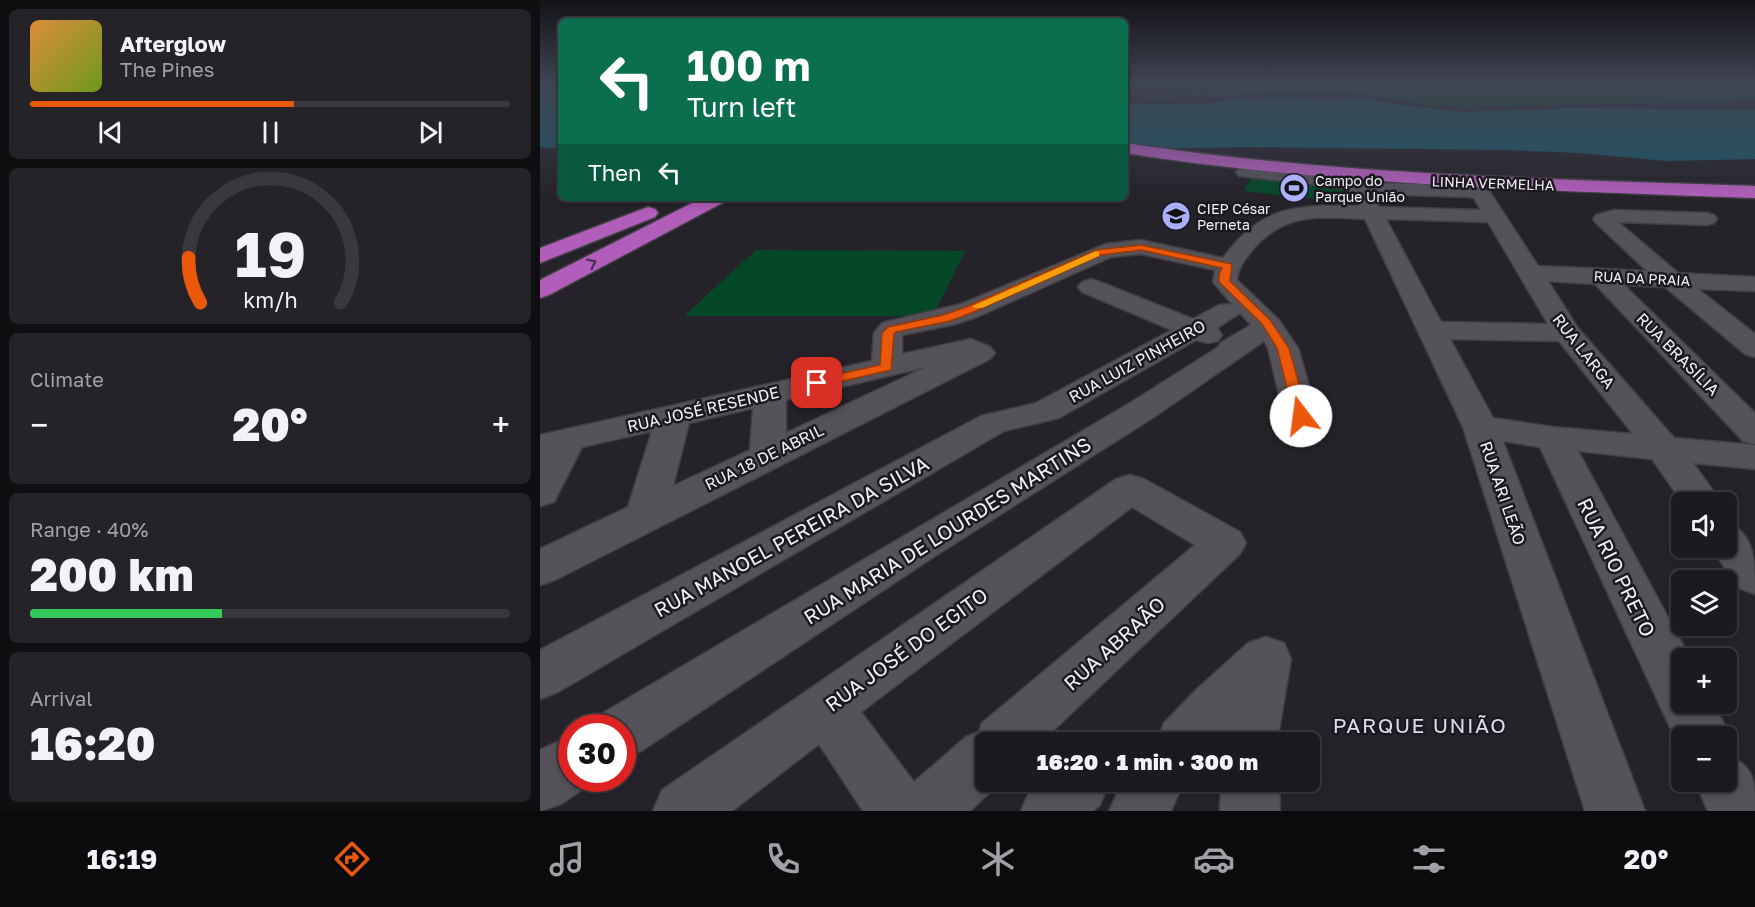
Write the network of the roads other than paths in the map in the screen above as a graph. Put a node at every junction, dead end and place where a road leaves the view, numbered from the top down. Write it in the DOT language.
graph roads {
  1 [pos="1128,142"];
  2 [pos="1128,148"];
  3 [pos="1245,172"];
  4 [pos="1424,176"];
  5 [pos="1752,187"];
  6 [pos="711,201"];
  7 [pos="1367,201"];
  8 [pos="656,202"];
  9 [pos="1494,216"];
  10 [pos="1707,219"];
  11 [pos="628,244"];
  12 [pos="540,249"];
  13 [pos="540,256"];
  14 [pos="1228,266"];
  15 [pos="1529,273"];
  16 [pos="1600,276"];
  17 [pos="1672,279"];
  18 [pos="1755,284"];
  19 [pos="1091,287"];
  20 [pos="540,290"];
  21 [pos="1269,326"];
  22 [pos="1193,329"];
  23 [pos="1230,329"];
  24 [pos="1430,330"];
  25 [pos="1567,333"];
  26 [pos="970,348"];
  27 [pos="1755,348"];
  28 [pos="886,367"];
  29 [pos="770,394"];
  30 [pos="1047,411"];
  31 [pos="674,416"];
  32 [pos="1301,416"];
  33 [pos="1480,427"];
  34 [pos="1755,433"];
  35 [pos="1095,438"];
  36 [pos="1553,438"];
  37 [pos="554,443"];
  38 [pos="1663,448"];
  39 [pos="768,455"];
  40 [pos="1755,457"];
  41 [pos="1130,488"];
  42 [pos="1695,492"];
  43 [pos="540,493"];
  44 [pos="645,516"];
  45 [pos="1737,552"];
  46 [pos="540,568"];
  47 [pos="1755,576"];
  48 [pos="1671,674"];
  49 [pos="540,676"];
  50 [pos="826,708"];
  51 [pos="636,723"];
  52 [pos="1013,732"];
  53 [pos="1193,732"];
  54 [pos="1252,732"];
  55 [pos="975,768"];
  56 [pos="558,772"];
  57 [pos="540,783"];
  58 [pos="1149,792"];
  59 [pos="1250,792"];
  60 [pos="1729,792"];
  61 [pos="683,811"];
  62 [pos="898,811"];
  63 [pos="926,811"];
  64 [pos="1139,811"];
  65 [pos="1250,811"];
  66 [pos="1615,811"];
  67 [pos="1739,811"];
  1 -- 4 [label="highway, LINHA VERMELHA"];
  2 -- 4 [label="highway, LINHA VERMELHA"];
  3 -- 7 [label="street"];
  4 -- 5 [label="highway, LINHA VERMELHA"];
  6 -- 11 [label="highway"];
  7 -- 9 [label="street"];
  7 -- 9 [label="street, RUA LARGA"];
  7 -- 14 [label="street"];
  7 -- 24 [label="street, RUA ARI LEÃO"];
  8 -- 12 [label="highway"];
  9 -- 15 [label="street, RUA LARGA"];
  10 -- 17 [label="street"];
  11 -- 13 [label="highway"];
  20 -- 11 [label="highway, one-way"];
  14 -- 21 [label="street"];
  14 -- 28 [label="street"];
  15 -- 16 [label="street, RUA DA PRAIA"];
  15 -- 25 [label="street, RUA LARGA"];
  16 -- 17 [label="street, RUA DA PRAIA"];
  16 -- 34 [label="street, RUA BRASÍLIA"];
  17 -- 18 [label="street, RUA DA PRAIA"];
  17 -- 27 [label="street"];
  19 -- 22 [label="street"];
  21 -- 23 [label="street, RUA MARIA DE LOURDES MARTINS"];
  21 -- 32 [label="street"];
  22 -- 23 [label="street, RUA LUIZ PINHEIRO"];
  22 -- 30 [label="street, RUA LUIZ PINHEIRO"];
  23 -- 35 [label="street, RUA MARIA DE LOURDES MARTINS"];
  24 -- 25 [label="street"];
  24 -- 33 [label="street, RUA ARI LEÃO"];
  25 -- 38 [label="street, RUA LARGA"];
  26 -- 28 [label="street, RUA JOSÉ RESENDE"];
  26 -- 39 [label="street, RUA 18 DE ABRIL"];
  28 -- 29 [label="street, RUA JOSÉ RESENDE"];
  29 -- 31 [label="street, RUA JOSÉ RESENDE"];
  29 -- 39 [label="street"];
  30 -- 35 [label="street"];
  30 -- 49 [label="street, RUA MANOEL PEREIRA DA SILVA"];
  31 -- 37 [label="street, RUA JOSÉ RESENDE"];
  31 -- 44 [label="street"];
  33 -- 36 [label="street"];
  33 -- 66 [label="street, RUA ARI LEÃO"];
  35 -- 51 [label="street, RUA MARIA DE LOURDES MARTINS"];
  36 -- 38 [label="street"];
  36 -- 48 [label="street, RUA RIO PRETO"];
  37 -- 43 [label="street"];
  38 -- 40 [label="street"];
  38 -- 42 [label="street, RUA LARGA"];
  39 -- 44 [label="street, RUA 18 DE ABRIL"];
  41 -- 50 [label="street, RUA JOSÉ DO EGITO"];
  41 -- 52 [label="street, RUA ABRAÃO"];
  44 -- 46 [label="street, RUA 18 DE ABRIL"];
  45 -- 47 [label="street"];
  50 -- 61 [label="street, RUA JOSÉ DO EGITO"];
  50 -- 62 [label="street"];
  53 -- 54 [label="street"];
  55 -- 63 [label="street"];
  56 -- 57 [label="street"];
  58 -- 64 [label="street"];
  59 -- 65 [label="street"];
  60 -- 67 [label="street"];
}
